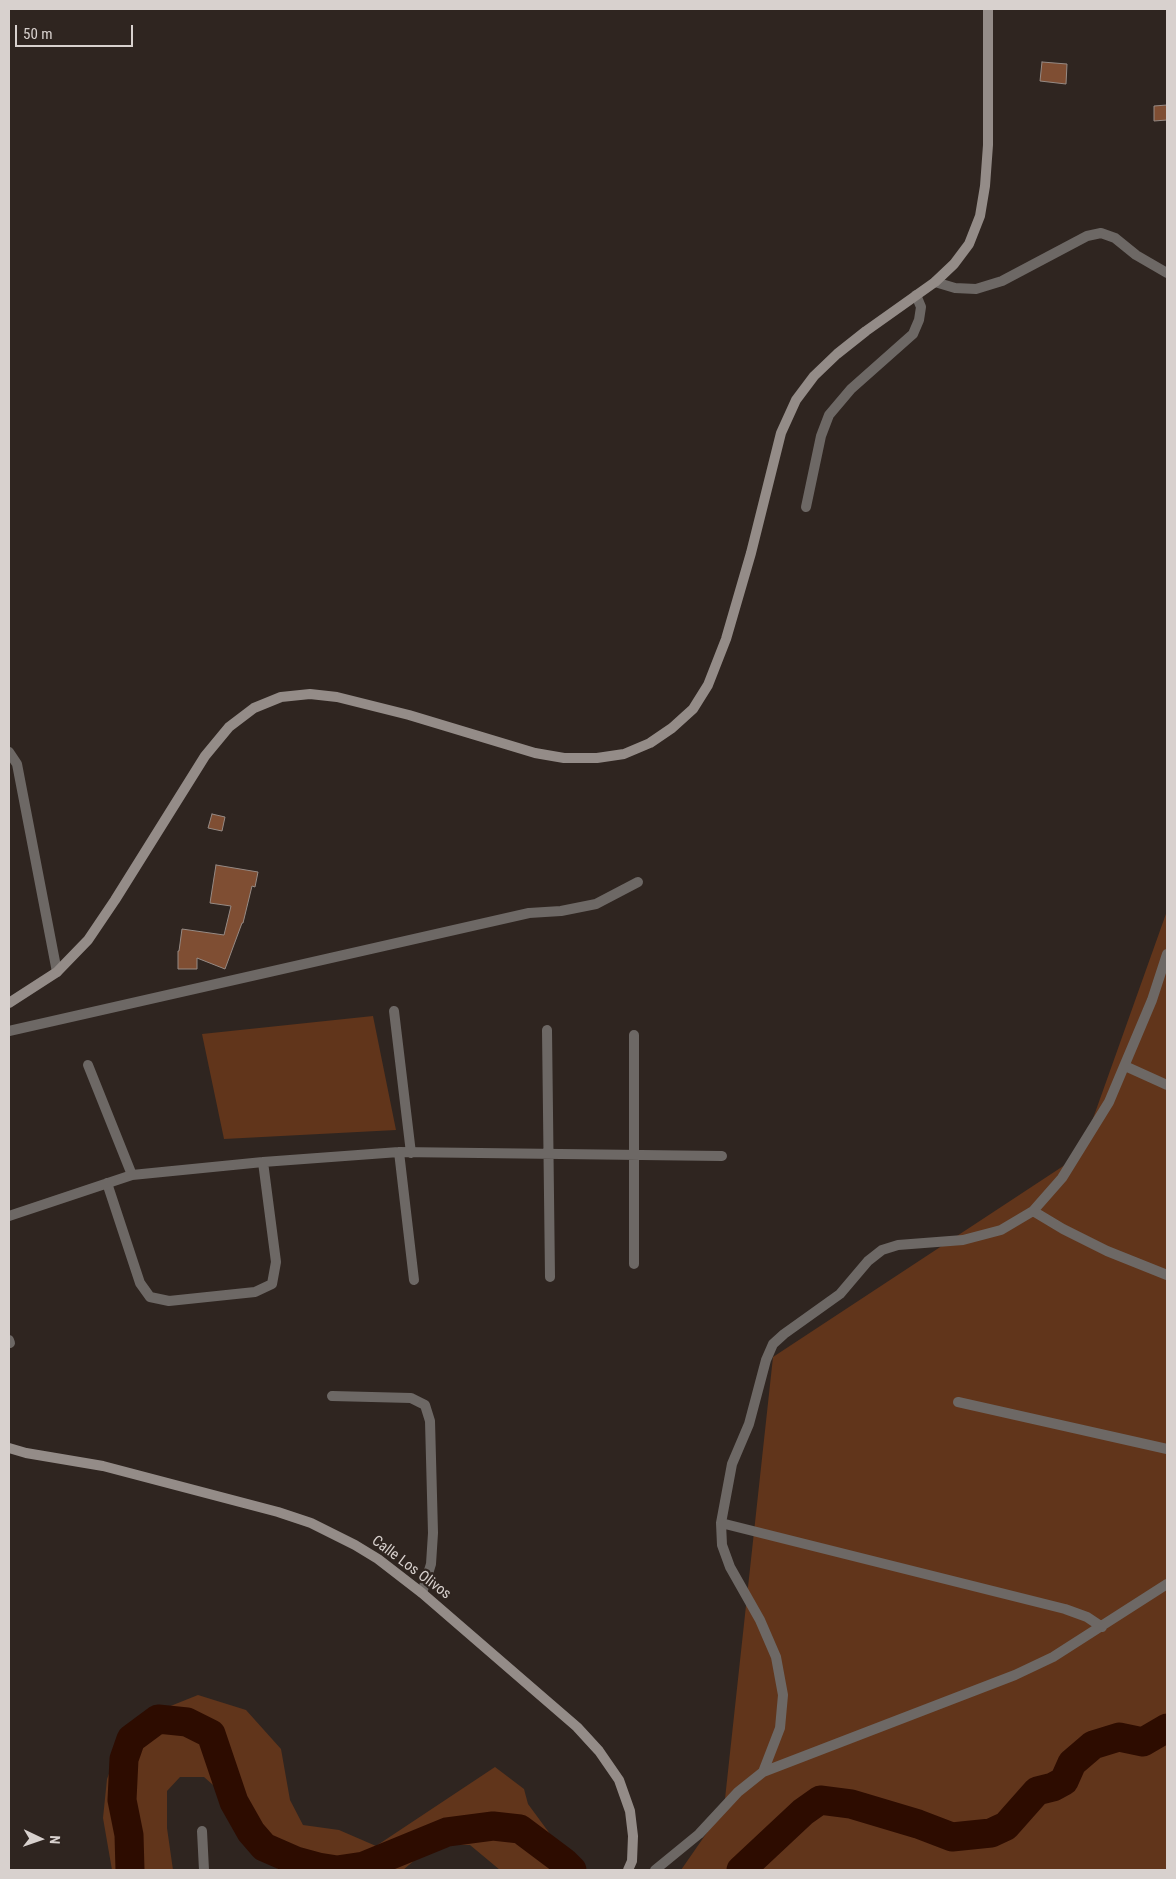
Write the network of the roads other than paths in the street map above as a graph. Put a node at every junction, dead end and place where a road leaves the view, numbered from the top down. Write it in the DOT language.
graph roads {
  1 [pos="988,9"];
  2 [pos="1167,273"];
  3 [pos="935,282"];
  4 [pos="916,295"];
  5 [pos="806,507"];
  6 [pos="9,752"];
  7 [pos="638,882"];
  8 [pos="1167,954"];
  9 [pos="57,972"];
  10 [pos="9,1003"];
  11 [pos="394,1011"];
  12 [pos="9,1030"];
  13 [pos="547,1030"];
  14 [pos="634,1035"];
  15 [pos="88,1064"];
  16 [pos="1125,1066"];
  17 [pos="1167,1085"];
  18 [pos="399,1152"];
  19 [pos="412,1153"];
  20 [pos="547,1154"];
  21 [pos="634,1155"];
  22 [pos="722,1156"];
  23 [pos="263,1162"];
  24 [pos="132,1174"];
  25 [pos="107,1183"];
  26 [pos="1033,1211"];
  27 [pos="9,1216"];
  28 [pos="634,1264"];
  29 [pos="1167,1275"];
  30 [pos="550,1277"];
  31 [pos="414,1280"];
  32 [pos="332,1396"];
  33 [pos="958,1402"];
  34 [pos="9,1448"];
  35 [pos="1167,1449"];
  36 [pos="721,1523"];
  37 [pos="1167,1584"];
  38 [pos="422,1593"];
  39 [pos="1102,1627"];
  40 [pos="763,1772"];
  41 [pos="202,1831"];
  42 [pos="204,1870"];
  43 [pos="628,1870"];
  44 [pos="655,1870"];
  1 -- 3 [label="street"];
  2 -- 3 [label="street"];
  3 -- 4 [label="street"];
  4 -- 5 [label="street"];
  4 -- 9 [label="street"];
  6 -- 9 [label="street"];
  7 -- 12 [label="street"];
  8 -- 16 [label="street"];
  9 -- 10 [label="street"];
  11 -- 19 [label="street"];
  13 -- 20 [label="street"];
  14 -- 21 [label="street"];
  15 -- 24 [label="street"];
  16 -- 17 [label="street"];
  16 -- 26 [label="street"];
  18 -- 19 [label="street"];
  18 -- 23 [label="street"];
  18 -- 31 [label="street"];
  19 -- 20 [label="street"];
  20 -- 21 [label="street"];
  20 -- 30 [label="street"];
  21 -- 22 [label="street"];
  21 -- 28 [label="street"];
  23 -- 24 [label="street"];
  23 -- 25 [label="street"];
  24 -- 25 [label="street"];
  25 -- 27 [label="street"];
  26 -- 29 [label="street"];
  26 -- 36 [label="street"];
  32 -- 38 [label="street"];
  33 -- 35 [label="street"];
  34 -- 38 [label="street, Calle Los Olivos"];
  36 -- 39 [label="street"];
  36 -- 40 [label="street"];
  37 -- 39 [label="street"];
  38 -- 43 [label="street, Calle Los Olivos"];
  39 -- 40 [label="street"];
  40 -- 44 [label="street"];
  41 -- 42 [label="street"];
}
